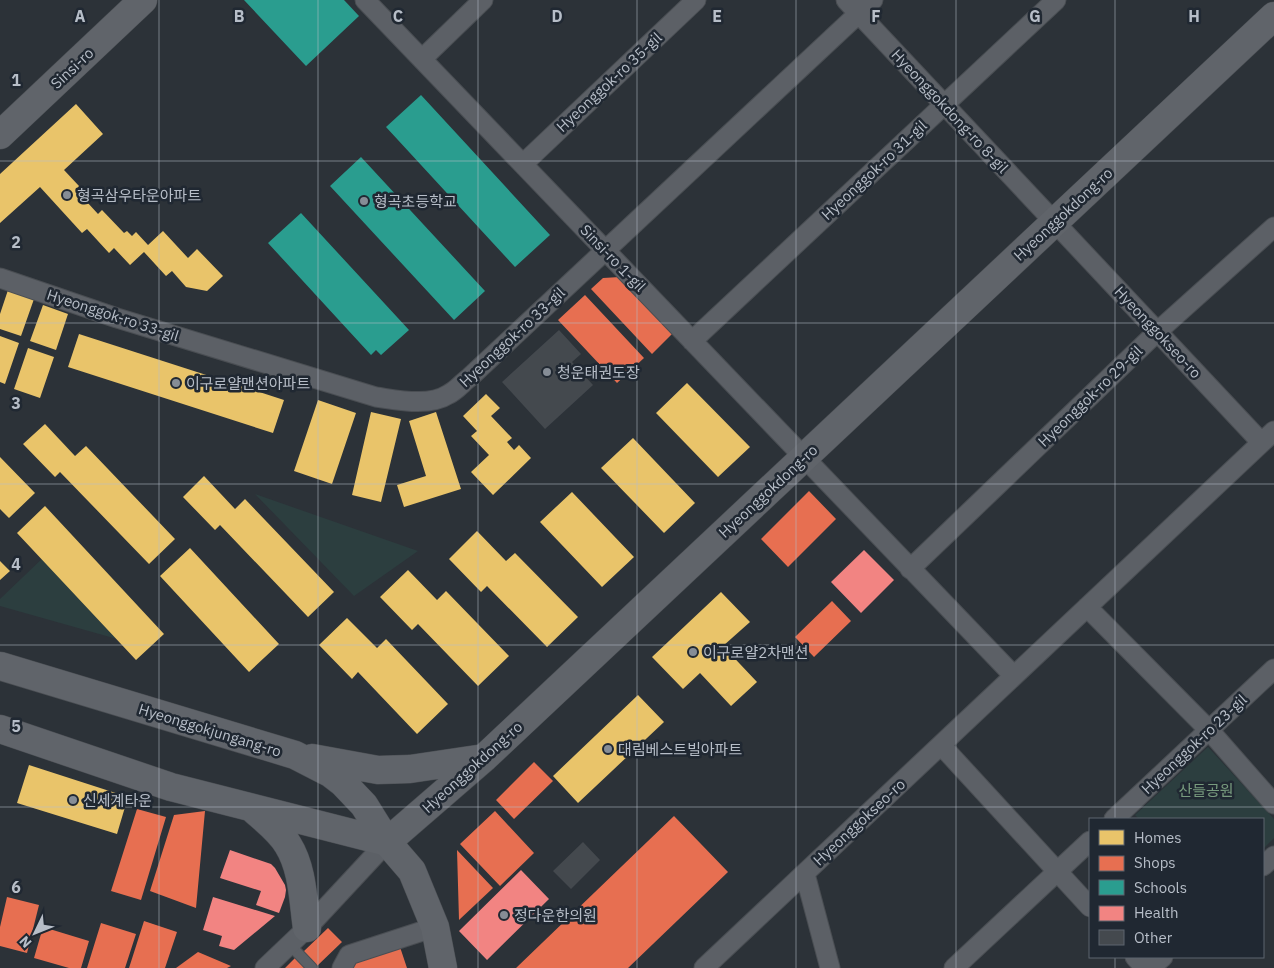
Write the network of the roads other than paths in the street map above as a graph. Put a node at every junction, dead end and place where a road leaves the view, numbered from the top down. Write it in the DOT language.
graph roads {
  1 [pos="143,0"];
  2 [pos="366,0"];
  3 [pos="483,0"];
  4 [pos="696,0"];
  5 [pos="846,0"];
  6 [pos="873,0"];
  7 [pos="1056,0"];
  8 [pos="859,14"];
  9 [pos="1274,16"];
  10 [pos="422,59"];
  11 [pos="943,104"];
  12 [pos="0,134"];
  13 [pos="522,164"];
  14 [pos="1054,222"];
  15 [pos="1274,227"];
  16 [pos="605,250"];
  17 [pos="0,278"];
  18 [pos="1157,332"];
  19 [pos="692,341"];
  20 [pos="1268,437"];
  21 [pos="804,457"];
  22 [pos="910,569"];
  23 [pos="1087,607"];
  24 [pos="0,666"];
  25 [pos="1274,670"];
  26 [pos="1014,676"];
  27 [pos="0,729"];
  28 [pos="1209,730"];
  29 [pos="941,745"];
  30 [pos="295,755"];
  31 [pos="484,758"];
  32 [pos="1274,804"];
  33 [pos="252,808"];
  34 [pos="1115,818"];
  35 [pos="388,842"];
  36 [pos="1089,842"];
  37 [pos="1274,856"];
  38 [pos="1264,865"];
  39 [pos="1058,871"];
  40 [pos="805,874"];
  41 [pos="1089,906"];
  42 [pos="435,927"];
  43 [pos="298,937"];
  44 [pos="1136,958"];
  45 [pos="1162,958"];
  46 [pos="265,968"];
  47 [pos="312,968"];
  48 [pos="342,968"];
  49 [pos="443,968"];
  50 [pos="704,968"];
  51 [pos="830,968"];
  52 [pos="954,968"];
  53 [pos="1145,968"];
  54 [pos="1150,968"];
  1 -- 12 [label="street, Sinsi-ro"];
  2 -- 10 [label="street, Sinsi-ro 1-gil"];
  3 -- 10 [label="street"];
  4 -- 13 [label="street, Hyeonggok-ro 35-gil"];
  5 -- 8 [label="street, Hyeonggokdong-ro 8-gil"];
  6 -- 8 [label="street, Hyeonggok-ro 33-gil"];
  7 -- 11 [label="street, Hyeonggok-ro 31-gil"];
  8 -- 11 [label="street, Hyeonggokdong-ro 8-gil"];
  8 -- 16 [label="street, Hyeonggok-ro 33-gil"];
  9 -- 14 [label="street, Hyeonggokdong-ro"];
  10 -- 13 [label="street, Sinsi-ro 1-gil"];
  11 -- 14 [label="street, Hyeonggokdong-ro 8-gil"];
  11 -- 19 [label="street, Hyeonggok-ro 31-gil"];
  13 -- 16 [label="street, Sinsi-ro 1-gil"];
  14 -- 18 [label="street, Hyeonggokseo-ro"];
  14 -- 21 [label="street, Hyeonggokdong-ro"];
  15 -- 18 [label="street, Hyeonggok-ro 29-gil"];
  16 -- 17 [label="street, Hyeonggok-ro 33-gil"];
  16 -- 19 [label="street, Sinsi-ro 1-gil"];
  18 -- 20 [label="street, Hyeonggokseo-ro"];
  18 -- 22 [label="street, Hyeonggok-ro 29-gil"];
  19 -- 21 [label="street, Sinsi-ro 1-gil"];
  20 -- 23 [label="street, Hyeonggokseo-ro"];
  21 -- 22 [label="street"];
  21 -- 31 [label="street, Hyeonggokdong-ro"];
  22 -- 26 [label="street"];
  23 -- 26 [label="street, Hyeonggokseo-ro"];
  23 -- 28 [label="street"];
  24 -- 30 [label="street, Hyeonggokjungang-ro"];
  25 -- 28 [label="street, Hyeonggok-ro 23-gil"];
  26 -- 29 [label="street, Hyeonggokseo-ro"];
  27 -- 33 [label="street"];
  28 -- 32 [label="street"];
  28 -- 34 [label="street, Hyeonggok-ro 23-gil"];
  29 -- 39 [label="street"];
  29 -- 40 [label="street, Hyeonggokseo-ro"];
  30 -- 31 [label="street"];
  30 -- 35 [label="street, Hyeonggokjungang-ro"];
  31 -- 35 [label="street, Hyeonggokdong-ro"];
  33 -- 35 [label="street"];
  33 -- 43 [label="street"];
  35 -- 42 [label="street, Hyeonggokjungang-ro"];
  35 -- 43 [label="street, Hyeonggokdong-ro"];
  36 -- 39 [label="street"];
  37 -- 38 [label="street"];
  39 -- 41 [label="street"];
  39 -- 52 [label="street"];
  40 -- 50 [label="street, Hyeonggokseo-ro"];
  40 -- 51 [label="street"];
  42 -- 48 [label="street"];
  42 -- 49 [label="street, Hyeonggokjungang-ro"];
  43 -- 46 [label="street, Hyeonggokdong-ro"];
  43 -- 47 [label="lane"];
  44 -- 53 [label="street"];
  45 -- 54 [label="street"];
}
